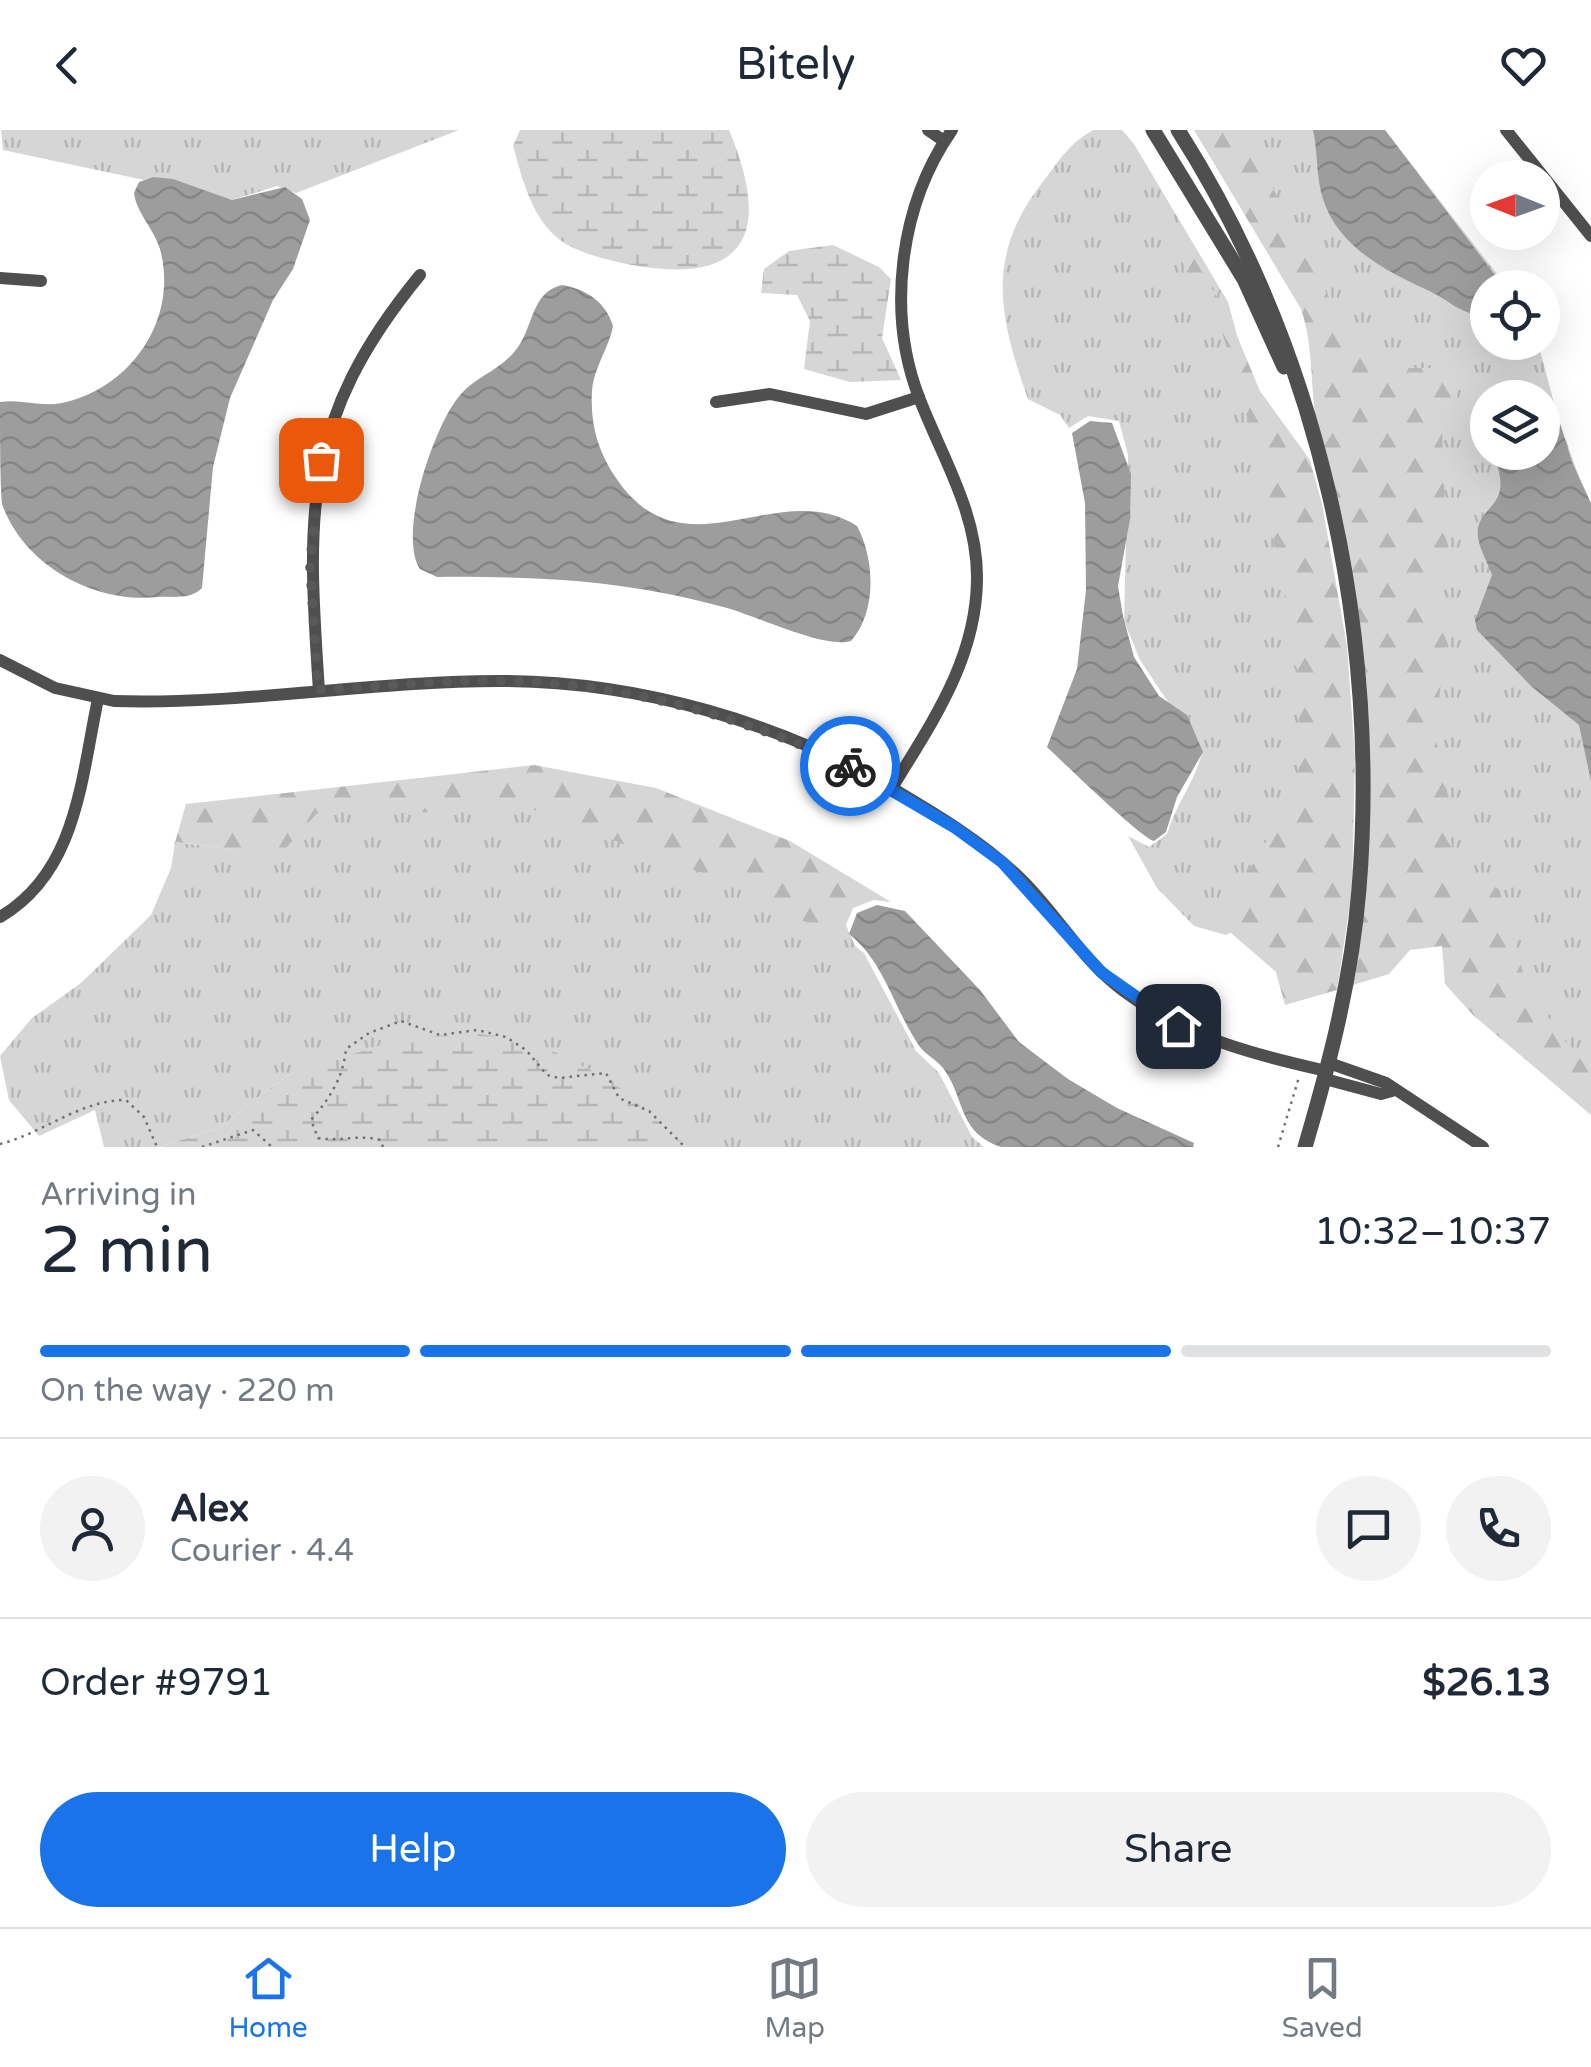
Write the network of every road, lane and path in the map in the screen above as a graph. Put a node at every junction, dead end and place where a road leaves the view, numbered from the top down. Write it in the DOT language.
graph roads {
  1 [pos="928,130"];
  2 [pos="1153,130"];
  3 [pos="1178,130"];
  4 [pos="1506,130"];
  5 [pos="948,135"];
  6 [pos="1591,236"];
  7 [pos="420,275"];
  8 [pos="0,278"];
  9 [pos="41,281"];
  10 [pos="919,398"];
  11 [pos="716,402"];
  12 [pos="1308,425"];
  13 [pos="0,660"];
  14 [pos="318,690"];
  15 [pos="98,698"];
  16 [pos="892,788"];
  17 [pos="0,917"];
  18 [pos="1302,1066"];
  19 [pos="1327,1071"];
  20 [pos="0,1144"];
  21 [pos="156,1147"];
  22 [pos="202,1147"];
  23 [pos="272,1147"];
  24 [pos="383,1147"];
  25 [pos="685,1147"];
  26 [pos="1278,1147"];
  27 [pos="1305,1147"];
  28 [pos="1484,1147"];
  1 -- 5 [label="street"];
  2 -- 12 [label="street"];
  3 -- 12 [label="street"];
  4 -- 6 [label="street"];
  5 -- 10 [label="street"];
  7 -- 14 [label="street"];
  8 -- 9 [label="street"];
  10 -- 11 [label="street"];
  10 -- 16 [label="street"];
  12 -- 19 [label="street"];
  13 -- 15 [label="street"];
  14 -- 15 [label="street"];
  14 -- 16 [label="street"];
  15 -- 17 [label="street"];
  16 -- 18 [label="street"];
  18 -- 19 [label="street"];
  18 -- 26 [label="path"];
  19 -- 27 [label="street"];
  19 -- 28 [label="street"];
  20 -- 21 [label="path"];
  22 -- 23 [label="path"];
  24 -- 25 [label="path"];
}
